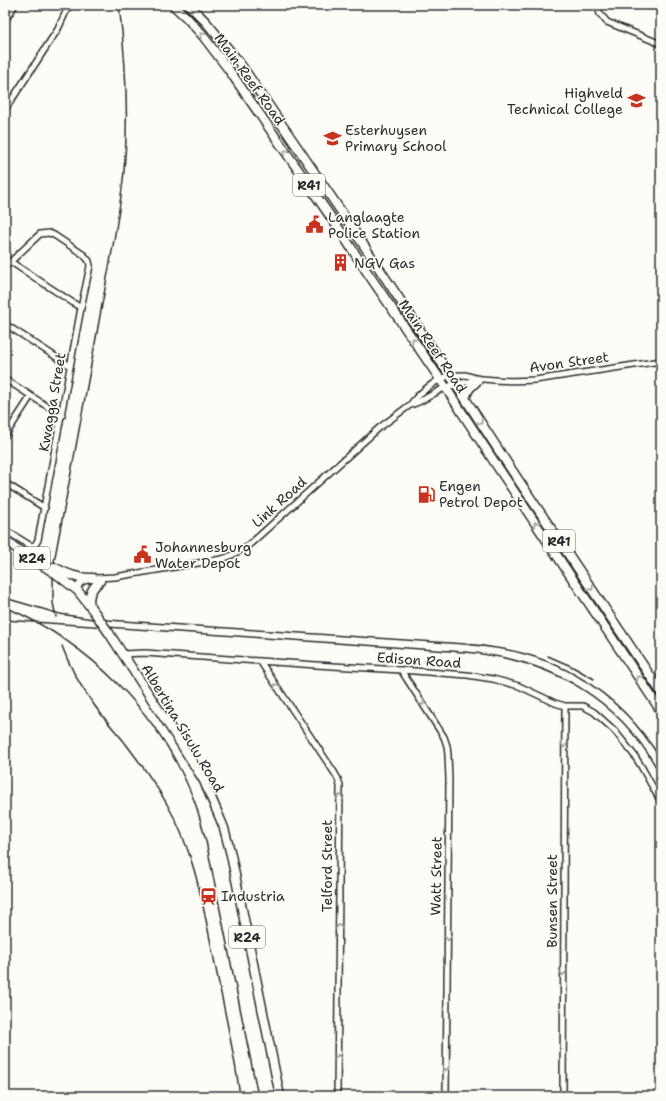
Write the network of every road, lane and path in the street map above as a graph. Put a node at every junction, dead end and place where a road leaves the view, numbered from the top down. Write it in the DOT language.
graph roads {
  1 [pos="15,5"];
  2 [pos="69,5"];
  3 [pos="173,5"];
  4 [pos="189,5"];
  5 [pos="597,5"];
  6 [pos="5,21"];
  7 [pos="661,44"];
  8 [pos="5,110"];
  9 [pos="308,164"];
  10 [pos="299,171"];
  11 [pos="324,186"];
  12 [pos="314,193"];
  13 [pos="11,262"];
  14 [pos="5,267"];
  15 [pos="81,308"];
  16 [pos="5,324"];
  17 [pos="661,361"];
  18 [pos="70,366"];
  19 [pos="450,376"];
  20 [pos="5,379"];
  21 [pos="440,379"];
  22 [pos="479,379"];
  23 [pos="456,384"];
  24 [pos="446,387"];
  25 [pos="31,396"];
  26 [pos="465,398"];
  27 [pos="410,405"];
  28 [pos="62,416"];
  29 [pos="5,436"];
  30 [pos="5,483"];
  31 [pos="45,508"];
  32 [pos="5,530"];
  33 [pos="8,543"];
  34 [pos="115,576"];
  35 [pos="583,576"];
  36 [pos="97,580"];
  37 [pos="574,581"];
  38 [pos="79,592"];
  39 [pos="90,605"];
  40 [pos="122,654"];
  41 [pos="260,661"];
  42 [pos="401,670"];
  43 [pos="661,692"];
  44 [pos="564,706"];
  45 [pos="661,711"];
  46 [pos="661,802"];
  47 [pos="280,1096"];
  48 [pos="338,1096"];
  49 [pos="446,1096"];
  50 [pos="563,1096"];
  1 -- 6 [label="street"];
  2 -- 8 [label="street"];
  10 -- 3 [label="main road, Main Reef Road / R41, one-way"];
  4 -- 9 [label="main road, Main Reef Road / R41"];
  5 -- 7 [label="street"];
  9 -- 10 [label="main road"];
  9 -- 11 [label="main road, Main Reef Road / R41"];
  10 -- 12 [label="main road, Main Reef Road / R41"];
  11 -- 12 [label="main road"];
  11 -- 19 [label="main road, Main Reef Road / R41"];
  21 -- 12 [label="main road, Main Reef Road / R41, one-way"];
  13 -- 14 [label="street"];
  13 -- 15 [label="street"];
  13 -- 15 [label="street, Kwagga Street"];
  15 -- 18 [label="street, Kwagga Street"];
  16 -- 18 [label="street"];
  17 -- 22 [label="street, Avon Street"];
  18 -- 28 [label="street, Kwagga Street"];
  19 -- 21 [label="street, Avon Street"];
  19 -- 22 [label="street, Avon Street"];
  19 -- 23 [label="main road, Main Reef Road / R41"];
  20 -- 25 [label="street"];
  21 -- 24 [label="main road, Main Reef Road / R41"];
  21 -- 27 [label="street, Link Road"];
  22 -- 23 [label="street, Avon Street"];
  22 -- 26 [label="main road"];
  23 -- 24 [label="street, Avon Street"];
  23 -- 26 [label="main road, Main Reef Road / R41"];
  24 -- 27 [label="street, Link Road"];
  37 -- 24 [label="main road, Main Reef Road / R41, one-way"];
  25 -- 28 [label="street"];
  25 -- 29 [label="street"];
  26 -- 35 [label="main road, Main Reef Road / R41, one-way"];
  27 -- 34 [label="street, Link Road"];
  28 -- 31 [label="street, Kwagga Street"];
  30 -- 31 [label="street"];
  31 -- 32 [label="street, Kwagga Street"];
  33 -- 36 [label="main road"];
  33 -- 38 [label="main road, Albertina Sisulu Road / R24"];
  34 -- 36 [label="street, Link Road"];
  34 -- 36 [label="street"];
  35 -- 37 [label="main road"];
  35 -- 43 [label="main road, Main Reef Road / R41, one-way"];
  36 -- 38 [label="street"];
  36 -- 38 [label="street"];
  36 -- 39 [label="main road"];
  45 -- 37 [label="main road, Main Reef Road / R41, one-way"];
  38 -- 39 [label="main road, Albertina Sisulu Road / R24"];
  39 -- 40 [label="main road, Albertina Sisulu Road / R24, bridge"];
  40 -- 41 [label="street, Edison Road"];
  40 -- 47 [label="main road, Albertina Sisulu Road / R24"];
  41 -- 42 [label="street, Edison Road"];
  48 -- 41 [label="street, Telford Street, one-way"];
  42 -- 44 [label="street, Edison Road"];
  42 -- 49 [label="street, Watt Street, one-way"];
  44 -- 46 [label="street, Edison Road"];
  44 -- 50 [label="street, Bunsen Street, one-way"];
}
